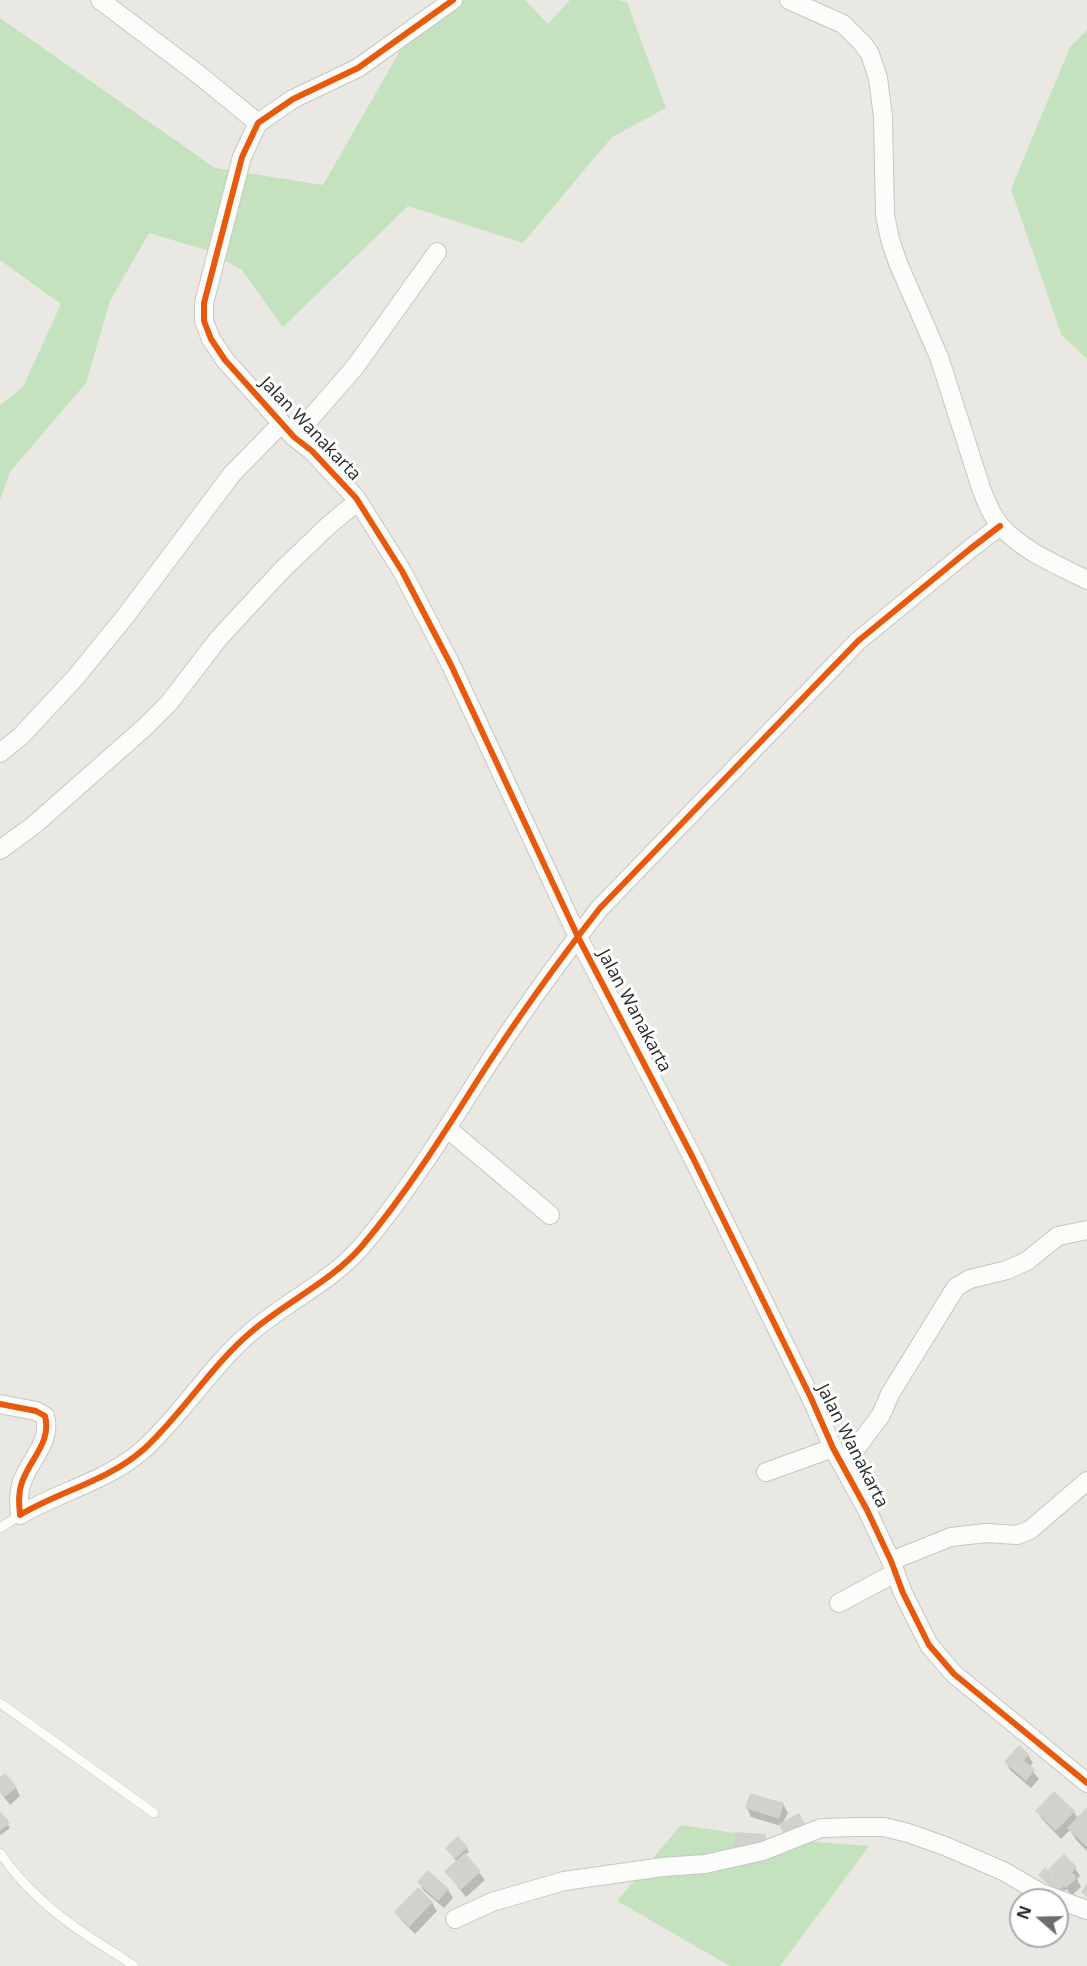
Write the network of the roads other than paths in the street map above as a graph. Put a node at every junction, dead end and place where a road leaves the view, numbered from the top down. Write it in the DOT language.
graph roads {
  1 [pos="100,0"];
  2 [pos="453,0"];
  3 [pos="789,0"];
  4 [pos="258,123"];
  5 [pos="437,252"];
  6 [pos="287,431"];
  7 [pos="358,501"];
  8 [pos="1000,526"];
  9 [pos="1087,580"];
  10 [pos="0,753"];
  11 [pos="0,850"];
  12 [pos="578,937"];
  13 [pos="447,1128"];
  14 [pos="550,1215"];
  15 [pos="1087,1230"];
  16 [pos="0,1404"];
  17 [pos="833,1448"];
  18 [pos="843,1466"];
  19 [pos="766,1472"];
  20 [pos="1087,1481"];
  21 [pos="20,1515"];
  22 [pos="0,1527"];
  23 [pos="893,1567"];
  24 [pos="839,1604"];
  25 [pos="0,1703"];
  26 [pos="1087,1783"];
  27 [pos="154,1813"];
  28 [pos="0,1853"];
  29 [pos="1087,1910"];
  30 [pos="455,1919"];
  31 [pos="134,1966"];
  1 -- 4 [label="street"];
  2 -- 4 [label="street"];
  3 -- 8 [label="street"];
  4 -- 6 [label="street, Jalan Wanakarta"];
  5 -- 6 [label="street"];
  6 -- 7 [label="street, Jalan Wanakarta"];
  6 -- 10 [label="street"];
  7 -- 11 [label="street"];
  7 -- 12 [label="street, Jalan Wanakarta"];
  8 -- 9 [label="street"];
  8 -- 12 [label="street"];
  12 -- 13 [label="street"];
  12 -- 17 [label="street, Jalan Wanakarta"];
  13 -- 14 [label="street"];
  13 -- 21 [label="street"];
  15 -- 18 [label="street"];
  16 -- 21 [label="street"];
  17 -- 18 [label="street, Jalan Wanakarta"];
  17 -- 19 [label="street"];
  18 -- 23 [label="street, Jalan Wanakarta"];
  20 -- 23 [label="street"];
  21 -- 22 [label="lane"];
  23 -- 24 [label="street"];
  23 -- 26 [label="street, Jalan Wanakarta"];
  25 -- 27 [label="lane"];
  28 -- 31 [label="lane"];
  29 -- 30 [label="street"];
}
